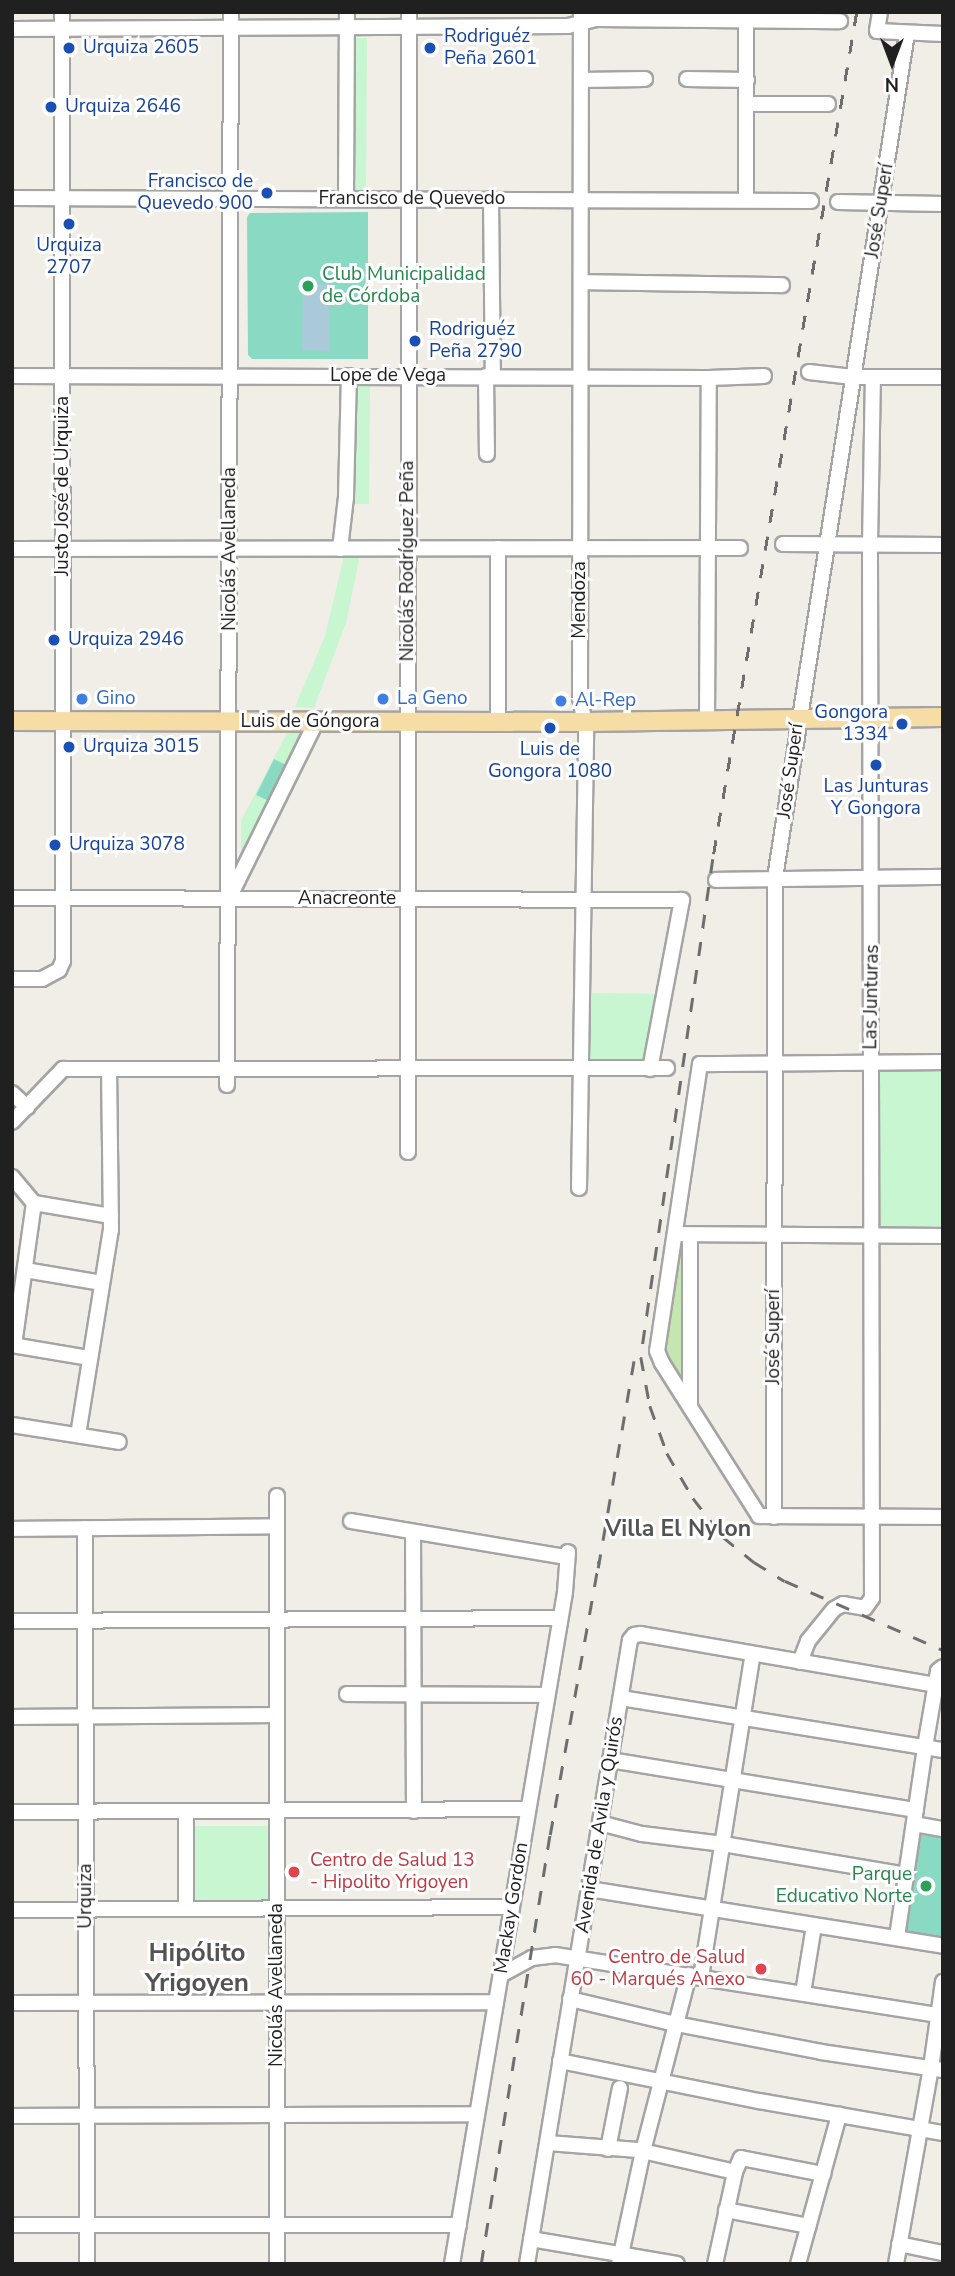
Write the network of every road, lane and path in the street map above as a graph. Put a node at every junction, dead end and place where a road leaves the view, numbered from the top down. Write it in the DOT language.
graph roads {
  1 [pos="62,12"];
  2 [pos="231,12"];
  3 [pos="880,12"];
  4 [pos="747,15"];
  5 [pos="581,17"];
  6 [pos="347,20"];
  7 [pos="409,20"];
  8 [pos="840,21"];
  9 [pos="12,29"];
  10 [pos="62,29"];
  11 [pos="231,29"];
  12 [pos="907,33"];
  13 [pos="943,34"];
  14 [pos="645,79"];
  15 [pos="687,79"];
  16 [pos="581,80"];
  17 [pos="747,80"];
  18 [pos="747,104"];
  19 [pos="828,104"];
  20 [pos="12,198"];
  21 [pos="62,198"];
  22 [pos="346,199"];
  23 [pos="409,199"];
  24 [pos="491,199"];
  25 [pos="581,199"];
  26 [pos="746,199"];
  27 [pos="231,200"];
  28 [pos="811,201"];
  29 [pos="838,202"];
  30 [pos="881,204"];
  31 [pos="943,204"];
  32 [pos="581,282"];
  33 [pos="782,285"];
  34 [pos="809,372"];
  35 [pos="12,376"];
  36 [pos="63,376"];
  37 [pos="230,376"];
  38 [pos="349,376"];
  39 [pos="408,376"];
  40 [pos="489,376"];
  41 [pos="580,376"];
  42 [pos="764,376"];
  43 [pos="853,377"];
  44 [pos="873,377"];
  45 [pos="943,377"];
  46 [pos="709,378"];
  47 [pos="487,454"];
  48 [pos="783,544"];
  49 [pos="827,544"];
  50 [pos="870,545"];
  51 [pos="943,545"];
  52 [pos="498,548"];
  53 [pos="580,548"];
  54 [pos="708,548"];
  55 [pos="740,548"];
  56 [pos="12,549"];
  57 [pos="63,549"];
  58 [pos="230,549"];
  59 [pos="340,549"];
  60 [pos="408,549"];
  61 [pos="872,717"];
  62 [pos="943,717"];
  63 [pos="798,718"];
  64 [pos="707,721"];
  65 [pos="12,722"];
  66 [pos="64,722"];
  67 [pos="229,722"];
  68 [pos="316,722"];
  69 [pos="407,722"];
  70 [pos="498,722"];
  71 [pos="584,722"];
  72 [pos="873,877"];
  73 [pos="943,877"];
  74 [pos="775,878"];
  75 [pos="716,880"];
  76 [pos="12,898"];
  77 [pos="64,898"];
  78 [pos="229,898"];
  79 [pos="408,899"];
  80 [pos="584,900"];
  81 [pos="12,979"];
  82 [pos="871,1062"];
  83 [pos="943,1062"];
  84 [pos="775,1063"];
  85 [pos="667,1068"];
  86 [pos="108,1069"];
  87 [pos="227,1069"];
  88 [pos="408,1069"];
  89 [pos="583,1069"];
  90 [pos="650,1069"];
  91 [pos="227,1085"];
  92 [pos="12,1093"];
  93 [pos="27,1107"];
  94 [pos="12,1122"];
  95 [pos="408,1152"];
  96 [pos="12,1177"];
  97 [pos="579,1188"];
  98 [pos="34,1203"];
  99 [pos="111,1216"];
  100 [pos="674,1234"];
  101 [pos="690,1236"];
  102 [pos="775,1236"];
  103 [pos="871,1236"];
  104 [pos="943,1236"];
  105 [pos="25,1270"];
  106 [pos="102,1283"];
  107 [pos="17,1286"];
  108 [pos="13,1345"];
  109 [pos="89,1358"];
  110 [pos="691,1408"];
  111 [pos="12,1424"];
  112 [pos="78,1436"];
  113 [pos="119,1442"];
  114 [pos="277,1496"];
  115 [pos="774,1517"];
  116 [pos="872,1517"];
  117 [pos="943,1517"];
  118 [pos="351,1521"];
  119 [pos="276,1526"];
  120 [pos="85,1528"];
  121 [pos="12,1529"];
  122 [pos="413,1532"];
  123 [pos="559,1618"];
  124 [pos="85,1620"];
  125 [pos="277,1620"];
  126 [pos="412,1620"];
  127 [pos="12,1621"];
  128 [pos="753,1654"];
  129 [pos="800,1662"];
  130 [pos="943,1667"];
  131 [pos="936,1685"];
  132 [pos="347,1694"];
  133 [pos="412,1694"];
  134 [pos="547,1695"];
  135 [pos="621,1698"];
  136 [pos="276,1716"];
  137 [pos="12,1717"];
  138 [pos="85,1717"];
  139 [pos="744,1718"];
  140 [pos="925,1747"];
  141 [pos="943,1750"];
  142 [pos="610,1760"];
  143 [pos="734,1780"];
  144 [pos="528,1809"];
  145 [pos="278,1811"];
  146 [pos="414,1811"];
  147 [pos="12,1812"];
  148 [pos="86,1812"];
  149 [pos="186,1812"];
  150 [pos="915,1817"];
  151 [pos="600,1823"];
  152 [pos="943,1829"];
  153 [pos="723,1844"];
  154 [pos="906,1875"];
  155 [pos="589,1889"];
  156 [pos="512,1907"];
  157 [pos="713,1908"];
  158 [pos="186,1909"];
  159 [pos="12,1910"];
  160 [pos="86,1910"];
  161 [pos="276,1910"];
  162 [pos="814,1926"];
  163 [pos="897,1937"];
  164 [pos="506,1939"];
  165 [pos="943,1946"];
  166 [pos="532,1958"];
  167 [pos="577,1959"];
  168 [pos="501,1975"];
  169 [pos="695,1976"];
  170 [pos="943,1982"];
  171 [pos="803,1993"];
  172 [pos="570,1999"];
  173 [pos="87,2002"];
  174 [pos="496,2002"];
  175 [pos="12,2003"];
  176 [pos="277,2003"];
  177 [pos="940,2016"];
  178 [pos="676,2024"];
  179 [pos="560,2061"];
  180 [pos="937,2069"];
  181 [pos="660,2081"];
  182 [pos="620,2088"];
  183 [pos="477,2113"];
  184 [pos="277,2114"];
  185 [pos="87,2115"];
  186 [pos="839,2115"];
  187 [pos="12,2116"];
  188 [pos="920,2128"];
  189 [pos="943,2133"];
  190 [pos="548,2143"];
  191 [pos="608,2148"];
  192 [pos="643,2151"];
  193 [pos="735,2172"];
  194 [pos="823,2174"];
  195 [pos="726,2210"];
  196 [pos="277,2223"];
  197 [pos="12,2225"];
  198 [pos="87,2225"];
  199 [pos="459,2225"];
  200 [pos="808,2226"];
  201 [pos="531,2239"];
  202 [pos="899,2244"];
  203 [pos="943,2253"];
  204 [pos="620,2259"];
  205 [pos="87,2264"];
  206 [pos="278,2264"];
  207 [pos="452,2264"];
  208 [pos="527,2264"];
  209 [pos="677,2264"];
  210 [pos="715,2264"];
  211 [pos="798,2264"];
  212 [pos="896,2264"];
  1 -- 10 [label="street, Justo José de Urquiza"];
  2 -- 11 [label="street, Nicolás Avellaneda"];
  3 -- 12 [label="street"];
  4 -- 5 [label="street"];
  4 -- 8 [label="street"];
  4 -- 17 [label="street"];
  5 -- 7 [label="street"];
  5 -- 16 [label="street, Mendoza"];
  6 -- 7 [label="street"];
  6 -- 11 [label="street"];
  6 -- 22 [label="street"];
  7 -- 23 [label="street, Nicolás Rodríguez Peña"];
  9 -- 10 [label="street"];
  10 -- 11 [label="street"];
  10 -- 21 [label="street, Justo José de Urquiza"];
  11 -- 27 [label="street, Nicolás Avellaneda"];
  12 -- 13 [label="street"];
  12 -- 30 [label="street, José Superí"];
  14 -- 16 [label="street"];
  15 -- 17 [label="street"];
  16 -- 25 [label="street, Mendoza"];
  17 -- 18 [label="street"];
  18 -- 19 [label="street"];
  18 -- 26 [label="street"];
  20 -- 21 [label="street, Francisco de Quevedo"];
  21 -- 27 [label="street, Francisco de Quevedo"];
  21 -- 36 [label="street, Justo José de Urquiza"];
  22 -- 23 [label="street, Francisco de Quevedo"];
  22 -- 27 [label="street, Francisco de Quevedo"];
  23 -- 24 [label="street, Francisco de Quevedo"];
  23 -- 39 [label="street, Nicolás Rodríguez Peña"];
  24 -- 25 [label="street, Francisco de Quevedo"];
  24 -- 40 [label="street"];
  25 -- 26 [label="street, Francisco de Quevedo"];
  25 -- 32 [label="street, Mendoza"];
  26 -- 28 [label="street, Francisco de Quevedo"];
  27 -- 37 [label="street, Nicolás Avellaneda"];
  29 -- 30 [label="street"];
  30 -- 31 [label="street"];
  30 -- 43 [label="street, José Superí"];
  32 -- 33 [label="street"];
  32 -- 41 [label="street, Mendoza"];
  34 -- 43 [label="street"];
  35 -- 36 [label="street, Lope de Vega"];
  36 -- 37 [label="street, Lope de Vega"];
  36 -- 57 [label="street, Justo José de Urquiza"];
  37 -- 38 [label="street, Lope de Vega"];
  37 -- 58 [label="street, Nicolás Avellaneda"];
  38 -- 39 [label="street, Lope de Vega"];
  38 -- 59 [label="street"];
  39 -- 40 [label="street, Lope de Vega"];
  39 -- 60 [label="street, Nicolás Rodríguez Peña"];
  40 -- 41 [label="street, Lope de Vega"];
  40 -- 47 [label="street"];
  41 -- 46 [label="street, Lope de Vega"];
  41 -- 53 [label="street, Mendoza"];
  42 -- 46 [label="street, Lope de Vega"];
  43 -- 44 [label="street"];
  43 -- 49 [label="street, José Superí"];
  44 -- 45 [label="street"];
  44 -- 50 [label="street, Las Junturas"];
  46 -- 54 [label="street"];
  48 -- 49 [label="street"];
  49 -- 50 [label="street"];
  49 -- 63 [label="street, José Superí"];
  50 -- 51 [label="street"];
  50 -- 61 [label="street, Las Junturas"];
  52 -- 53 [label="street"];
  52 -- 60 [label="street"];
  52 -- 70 [label="street"];
  53 -- 54 [label="street"];
  53 -- 71 [label="street, Mendoza"];
  54 -- 55 [label="street"];
  54 -- 64 [label="street"];
  56 -- 57 [label="street"];
  57 -- 58 [label="street"];
  57 -- 66 [label="street, Justo José de Urquiza"];
  58 -- 59 [label="street"];
  58 -- 67 [label="street, Nicolás Avellaneda"];
  59 -- 60 [label="street"];
  60 -- 69 [label="street, Nicolás Rodríguez Peña"];
  61 -- 62 [label="main road, Luis de Góngora"];
  61 -- 63 [label="main road, Luis de Góngora"];
  61 -- 72 [label="street, Las Junturas"];
  63 -- 64 [label="main road, Luis de Góngora"];
  63 -- 74 [label="street, José Superí"];
  64 -- 71 [label="main road, Luis de Góngora"];
  65 -- 66 [label="main road, Luis de Góngora"];
  66 -- 67 [label="main road, Luis de Góngora"];
  66 -- 77 [label="street, Justo José de Urquiza"];
  67 -- 68 [label="main road, Luis de Góngora"];
  67 -- 78 [label="street, Nicolás Avellaneda"];
  68 -- 69 [label="main road, Luis de Góngora"];
  68 -- 78 [label="street"];
  69 -- 70 [label="main road, Luis de Góngora"];
  69 -- 79 [label="street, Nicolás Rodríguez Peña"];
  70 -- 71 [label="main road, Luis de Góngora"];
  71 -- 80 [label="street, Mendoza"];
  72 -- 73 [label="street"];
  72 -- 74 [label="street"];
  72 -- 82 [label="street, Las Junturas"];
  74 -- 75 [label="street"];
  74 -- 84 [label="street, José Superí"];
  76 -- 77 [label="street, Anacreonte"];
  77 -- 78 [label="street, Anacreonte"];
  77 -- 81 [label="street, Justo José de Urquiza"];
  78 -- 79 [label="street, Anacreonte"];
  78 -- 87 [label="street, Nicolás Avellaneda"];
  79 -- 80 [label="street, Anacreonte"];
  79 -- 88 [label="street, Nicolás Rodríguez Peña"];
  80 -- 89 [label="street, Mendoza"];
  80 -- 90 [label="street, Anacreonte"];
  82 -- 83 [label="street"];
  82 -- 84 [label="street"];
  82 -- 103 [label="street, Las Junturas"];
  84 -- 100 [label="street"];
  84 -- 102 [label="street, José Superí"];
  85 -- 90 [label="street"];
  86 -- 87 [label="street"];
  86 -- 93 [label="street"];
  86 -- 99 [label="street"];
  87 -- 88 [label="street"];
  87 -- 91 [label="street, Nicolás Avellaneda"];
  88 -- 89 [label="street"];
  88 -- 95 [label="street, Nicolás Rodríguez Peña"];
  89 -- 90 [label="street"];
  89 -- 97 [label="street, Mendoza"];
  92 -- 93 [label="street"];
  93 -- 94 [label="street"];
  96 -- 98 [label="street"];
  98 -- 99 [label="street"];
  98 -- 105 [label="street"];
  99 -- 106 [label="street"];
  100 -- 101 [label="street"];
  100 -- 110 [label="street"];
  101 -- 102 [label="street"];
  101 -- 110 [label="street"];
  102 -- 103 [label="street"];
  102 -- 115 [label="street, José Superí"];
  103 -- 104 [label="street"];
  103 -- 116 [label="street, Las Junturas"];
  105 -- 106 [label="street"];
  105 -- 107 [label="street"];
  106 -- 109 [label="street"];
  107 -- 108 [label="street"];
  108 -- 109 [label="street"];
  109 -- 112 [label="street"];
  110 -- 115 [label="street"];
  111 -- 112 [label="street"];
  112 -- 113 [label="street"];
  114 -- 119 [label="street, Nicolás Avellaneda"];
  115 -- 116 [label="street"];
  116 -- 117 [label="street"];
  116 -- 129 [label="street, Las Junturas"];
  118 -- 122 [label="street"];
  119 -- 120 [label="street"];
  119 -- 125 [label="street, Nicolás Avellaneda"];
  120 -- 121 [label="street"];
  120 -- 124 [label="street, Urquiza"];
  122 -- 123 [label="street, Mackay Gordon"];
  122 -- 126 [label="street"];
  123 -- 126 [label="street"];
  123 -- 134 [label="street, Mackay Gordon"];
  124 -- 125 [label="street"];
  124 -- 127 [label="street"];
  124 -- 138 [label="street, Urquiza"];
  125 -- 126 [label="street"];
  125 -- 136 [label="street, Nicolás Avellaneda"];
  126 -- 133 [label="street"];
  128 -- 129 [label="street"];
  128 -- 135 [label="street, Avenida de Avila y Quirós"];
  128 -- 139 [label="street"];
  129 -- 131 [label="street"];
  130 -- 131 [label="street"];
  131 -- 140 [label="street"];
  132 -- 133 [label="street"];
  133 -- 134 [label="street"];
  133 -- 146 [label="street"];
  134 -- 144 [label="street, Mackay Gordon"];
  135 -- 139 [label="street"];
  135 -- 142 [label="street, Avenida de Avila y Quirós"];
  136 -- 138 [label="street"];
  136 -- 145 [label="street, Nicolás Avellaneda"];
  137 -- 138 [label="street"];
  138 -- 148 [label="street, Urquiza"];
  139 -- 140 [label="street"];
  139 -- 143 [label="street"];
  140 -- 141 [label="street"];
  140 -- 150 [label="street"];
  142 -- 143 [label="street"];
  142 -- 151 [label="street, Avenida de Avila y Quirós"];
  143 -- 150 [label="street"];
  143 -- 153 [label="street"];
  144 -- 146 [label="street"];
  144 -- 156 [label="street, Mackay Gordon"];
  145 -- 146 [label="street"];
  145 -- 149 [label="street"];
  145 -- 161 [label="street, Nicolás Avellaneda"];
  147 -- 148 [label="street"];
  148 -- 149 [label="street"];
  148 -- 160 [label="street, Urquiza"];
  149 -- 158 [label="street"];
  150 -- 152 [label="street"];
  150 -- 154 [label="street"];
  151 -- 153 [label="street"];
  151 -- 155 [label="street, Avenida de Avila y Quirós"];
  153 -- 154 [label="street"];
  153 -- 157 [label="street"];
  154 -- 163 [label="street"];
  155 -- 157 [label="street"];
  155 -- 167 [label="street, Avenida de Avila y Quirós"];
  156 -- 161 [label="street"];
  156 -- 164 [label="street, Mackay Gordon"];
  157 -- 162 [label="street"];
  157 -- 169 [label="street"];
  158 -- 160 [label="street"];
  158 -- 161 [label="street"];
  159 -- 160 [label="street"];
  160 -- 173 [label="street, Urquiza"];
  161 -- 176 [label="street, Nicolás Avellaneda"];
  162 -- 163 [label="street"];
  162 -- 171 [label="street"];
  163 -- 165 [label="street"];
  164 -- 166 [label="street"];
  164 -- 168 [label="street, Mackay Gordon"];
  166 -- 167 [label="street"];
  166 -- 168 [label="street"];
  167 -- 169 [label="street"];
  167 -- 172 [label="street, Avenida de Avila y Quirós"];
  168 -- 174 [label="street, Mackay Gordon"];
  169 -- 171 [label="street"];
  169 -- 178 [label="street"];
  170 -- 177 [label="street"];
  171 -- 177 [label="street"];
  172 -- 178 [label="street"];
  172 -- 179 [label="street, Avenida de Avila y Quirós"];
  173 -- 175 [label="street"];
  173 -- 176 [label="street"];
  173 -- 185 [label="street, Urquiza"];
  174 -- 176 [label="street"];
  174 -- 183 [label="street, Mackay Gordon"];
  176 -- 184 [label="street, Nicolás Avellaneda"];
  177 -- 180 [label="street"];
  178 -- 180 [label="street"];
  178 -- 181 [label="street"];
  179 -- 181 [label="street"];
  179 -- 190 [label="street, Avenida de Avila y Quirós"];
  180 -- 188 [label="street"];
  181 -- 186 [label="street"];
  181 -- 192 [label="street"];
  182 -- 191 [label="street"];
  183 -- 184 [label="street"];
  183 -- 199 [label="street, Mackay Gordon"];
  184 -- 185 [label="street"];
  184 -- 196 [label="street, Nicolás Avellaneda"];
  185 -- 187 [label="street"];
  185 -- 198 [label="street, Urquiza"];
  186 -- 188 [label="street"];
  186 -- 194 [label="street"];
  188 -- 189 [label="street"];
  188 -- 202 [label="street"];
  190 -- 191 [label="street"];
  190 -- 201 [label="street, Avenida de Avila y Quirós"];
  191 -- 192 [label="street"];
  192 -- 193 [label="street"];
  192 -- 204 [label="street"];
  193 -- 194 [label="street"];
  193 -- 195 [label="street"];
  194 -- 200 [label="street"];
  195 -- 200 [label="street"];
  195 -- 210 [label="street"];
  196 -- 198 [label="street"];
  196 -- 199 [label="street"];
  196 -- 206 [label="street, Nicolás Avellaneda"];
  197 -- 198 [label="street"];
  198 -- 205 [label="street, Urquiza"];
  199 -- 207 [label="street, Mackay Gordon"];
  200 -- 211 [label="street"];
  201 -- 204 [label="street"];
  201 -- 208 [label="street, Avenida de Avila y Quirós"];
  202 -- 203 [label="street"];
  202 -- 212 [label="street"];
  204 -- 209 [label="street"];
}
